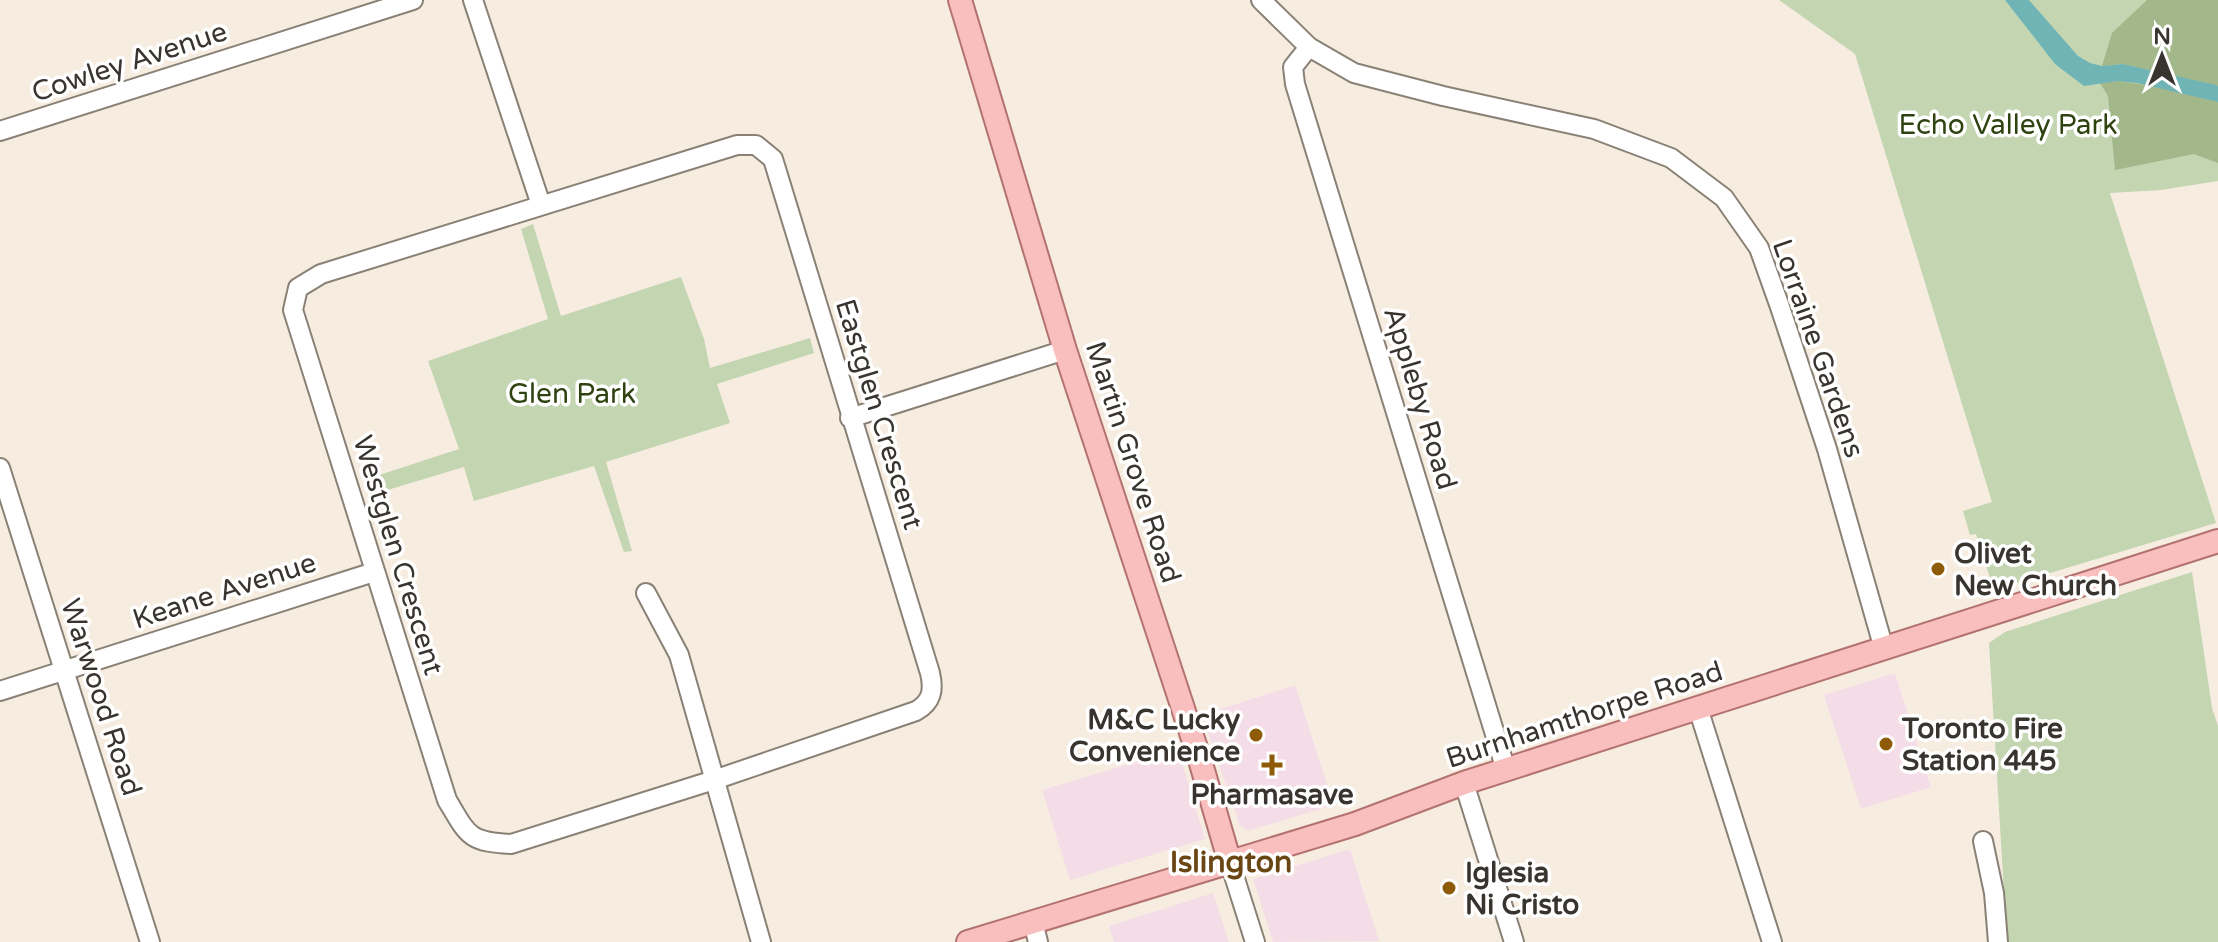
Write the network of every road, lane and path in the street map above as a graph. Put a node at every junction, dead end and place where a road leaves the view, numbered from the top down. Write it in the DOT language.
graph roads {
  1 [pos="413,0"];
  2 [pos="473,0"];
  3 [pos="960,0"];
  4 [pos="1261,0"];
  5 [pos="1309,47"];
  6 [pos="0,131"];
  7 [pos="541,205"];
  8 [pos="1065,350"];
  9 [pos="850,418"];
  10 [pos="0,468"];
  11 [pos="2218,541"];
  12 [pos="374,572"];
  13 [pos="646,593"];
  14 [pos="1884,649"];
  15 [pos="64,671"];
  16 [pos="0,691"];
  17 [pos="1698,708"];
  18 [pos="1506,770"];
  19 [pos="714,780"];
  20 [pos="1464,783"];
  21 [pos="1983,841"];
  22 [pos="1230,863"];
  23 [pos="1036,932"];
  24 [pos="150,942"];
  25 [pos="761,942"];
  26 [pos="968,942"];
  27 [pos="1255,942"];
  28 [pos="1514,942"];
  29 [pos="1772,942"];
  30 [pos="1998,942"];
  1 -- 6 [label="street, Cowley Avenue"];
  2 -- 7 [label="street"];
  3 -- 8 [label="main road, Martin Grove Road"];
  4 -- 5 [label="street, Lorraine Gardens"];
  5 -- 14 [label="street, Lorraine Gardens"];
  5 -- 18 [label="street, Appleby Road"];
  7 -- 9 [label="street, Eastglen Crescent"];
  7 -- 12 [label="street, Westglen Crescent"];
  8 -- 9 [label="street"];
  8 -- 22 [label="main road, Martin Grove Road"];
  9 -- 19 [label="street, Eastglen Crescent"];
  10 -- 15 [label="street, Warwood Road"];
  11 -- 14 [label="main road, Burnhamthorpe Road"];
  12 -- 15 [label="street, Keane Avenue"];
  12 -- 19 [label="street, Westglen Crescent"];
  13 -- 19 [label="street"];
  14 -- 17 [label="main road, Burnhamthorpe Road"];
  15 -- 16 [label="street, Keane Avenue"];
  15 -- 24 [label="street, Warwood Road"];
  17 -- 18 [label="main road, Burnhamthorpe Road"];
  17 -- 29 [label="street"];
  18 -- 20 [label="main road, Burnhamthorpe Road"];
  19 -- 25 [label="street"];
  20 -- 22 [label="main road, Burnhamthorpe Road"];
  20 -- 28 [label="street"];
  21 -- 30 [label="street"];
  22 -- 23 [label="main road, Burnhamthorpe Road"];
  22 -- 27 [label="street, Martin Grove Road"];
  23 -- 26 [label="main road, Burnhamthorpe Road"];
}
